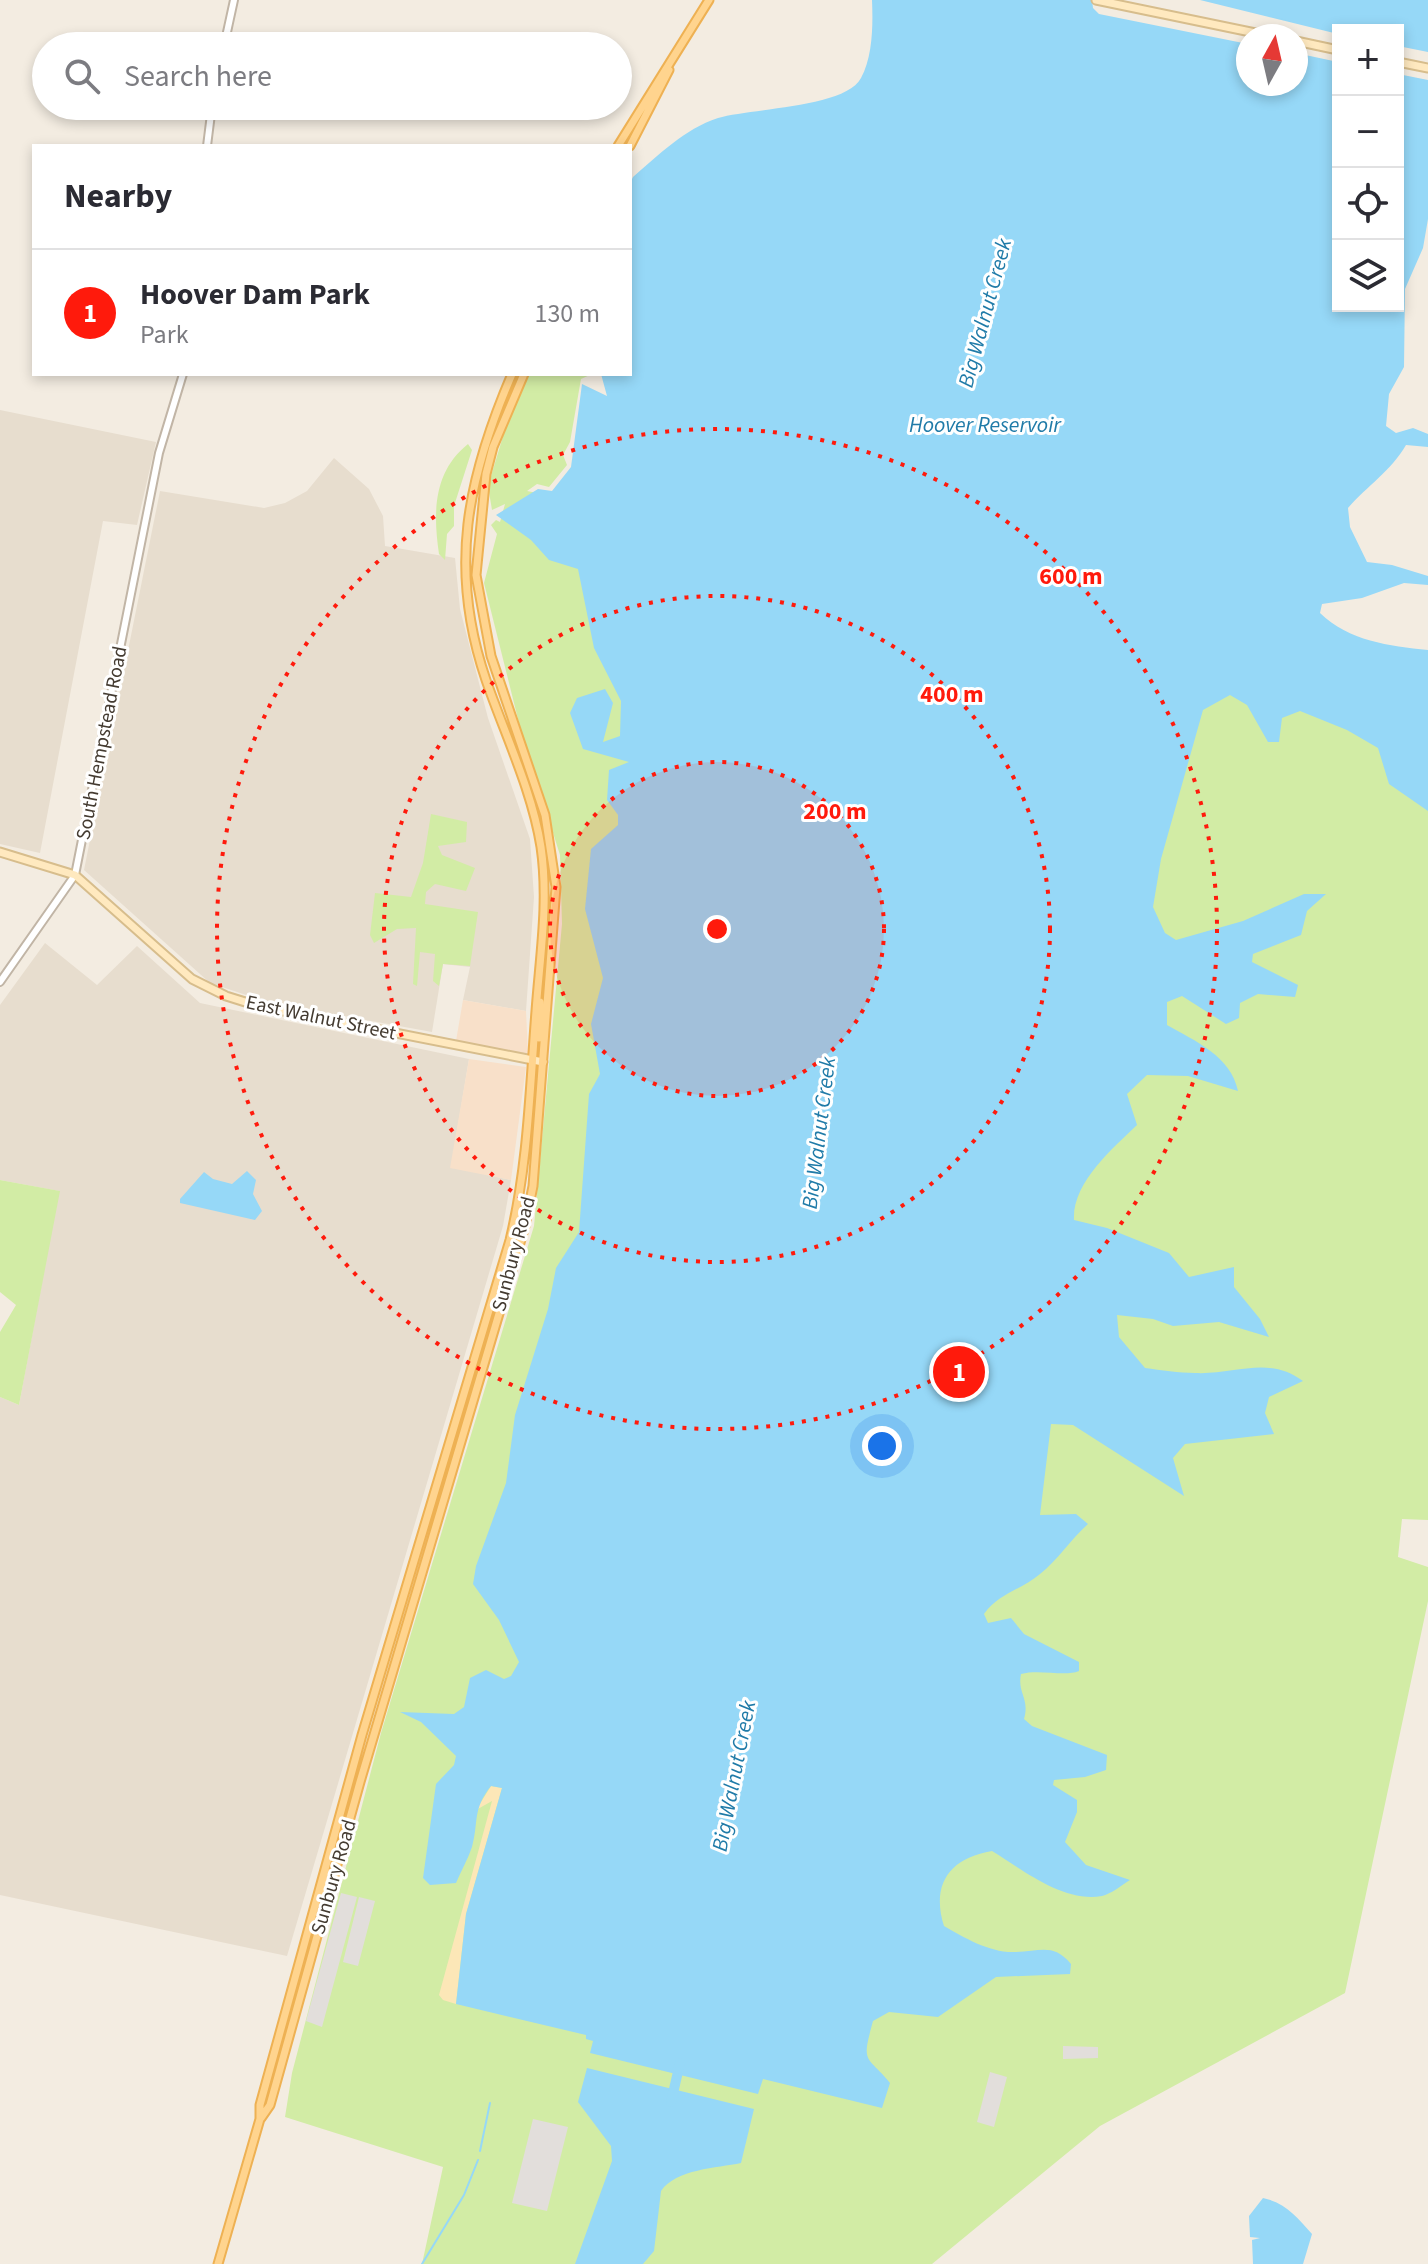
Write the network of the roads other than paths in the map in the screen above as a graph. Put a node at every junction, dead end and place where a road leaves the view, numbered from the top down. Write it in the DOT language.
graph roads {
  1 [pos="234,0"];
  2 [pos="709,0"];
  3 [pos="1096,0"];
  4 [pos="1236,29"];
  5 [pos="227,32"];
  6 [pos="1308,44"];
  7 [pos="1332,49"];
  8 [pos="1404,63"];
  9 [pos="670,67"];
  10 [pos="1428,68"];
  11 [pos="210,120"];
  12 [pos="207,144"];
  13 [pos="619,144"];
  14 [pos="631,144"];
  15 [pos="182,376"];
  16 [pos="511,376"];
  17 [pos="523,376"];
  18 [pos="0,852"];
  19 [pos="75,875"];
  20 [pos="0,982"];
  21 [pos="538,993"];
  22 [pos="533,1061"];
  23 [pos="543,1062"];
  24 [pos="535,1164"];
  25 [pos="463,1396"];
  26 [pos="445,1460"];
  27 [pos="455,1463"];
  28 [pos="437,1521"];
  29 [pos="328,1863"];
  30 [pos="311,1923"];
  31 [pos="321,1925"];
  32 [pos="307,1975"];
  33 [pos="260,2119"];
  34 [pos="218,2264"];
  1 -- 5 [label="street"];
  2 -- 9 [label="main road"];
  3 -- 4 [label="main road"];
  6 -- 7 [label="main road"];
  8 -- 10 [label="main road"];
  9 -- 13 [label="main road"];
  9 -- 14 [label="main road"];
  11 -- 12 [label="street"];
  15 -- 19 [label="street, South Hempstead Road"];
  16 -- 21 [label="main road, Sunbury Road"];
  17 -- 23 [label="main road, Sunbury Road"];
  18 -- 19 [label="main road, East Walnut Street"];
  19 -- 20 [label="street, South Hempstead Road"];
  19 -- 22 [label="main road, East Walnut Street"];
  21 -- 22 [label="main road, Sunbury Road"];
  21 -- 23 [label="main road"];
  22 -- 23 [label="main road, East Walnut Street"];
  22 -- 24 [label="main road"];
  22 -- 25 [label="main road, Sunbury Road"];
  23 -- 24 [label="main road, Sunbury Road"];
  24 -- 27 [label="main road, Sunbury Road"];
  25 -- 26 [label="main road, Sunbury Road"];
  25 -- 27 [label="main road"];
  26 -- 28 [label="main road"];
  26 -- 29 [label="main road, Sunbury Road"];
  27 -- 28 [label="main road, Sunbury Road"];
  28 -- 31 [label="main road, Sunbury Road"];
  29 -- 30 [label="main road, Sunbury Road"];
  29 -- 31 [label="main road"];
  30 -- 32 [label="main road"];
  30 -- 33 [label="main road, Sunbury Road"];
  31 -- 32 [label="main road, Sunbury Road"];
  32 -- 33 [label="main road, Sunbury Road"];
  33 -- 34 [label="main road, Sunbury Road"];
}
